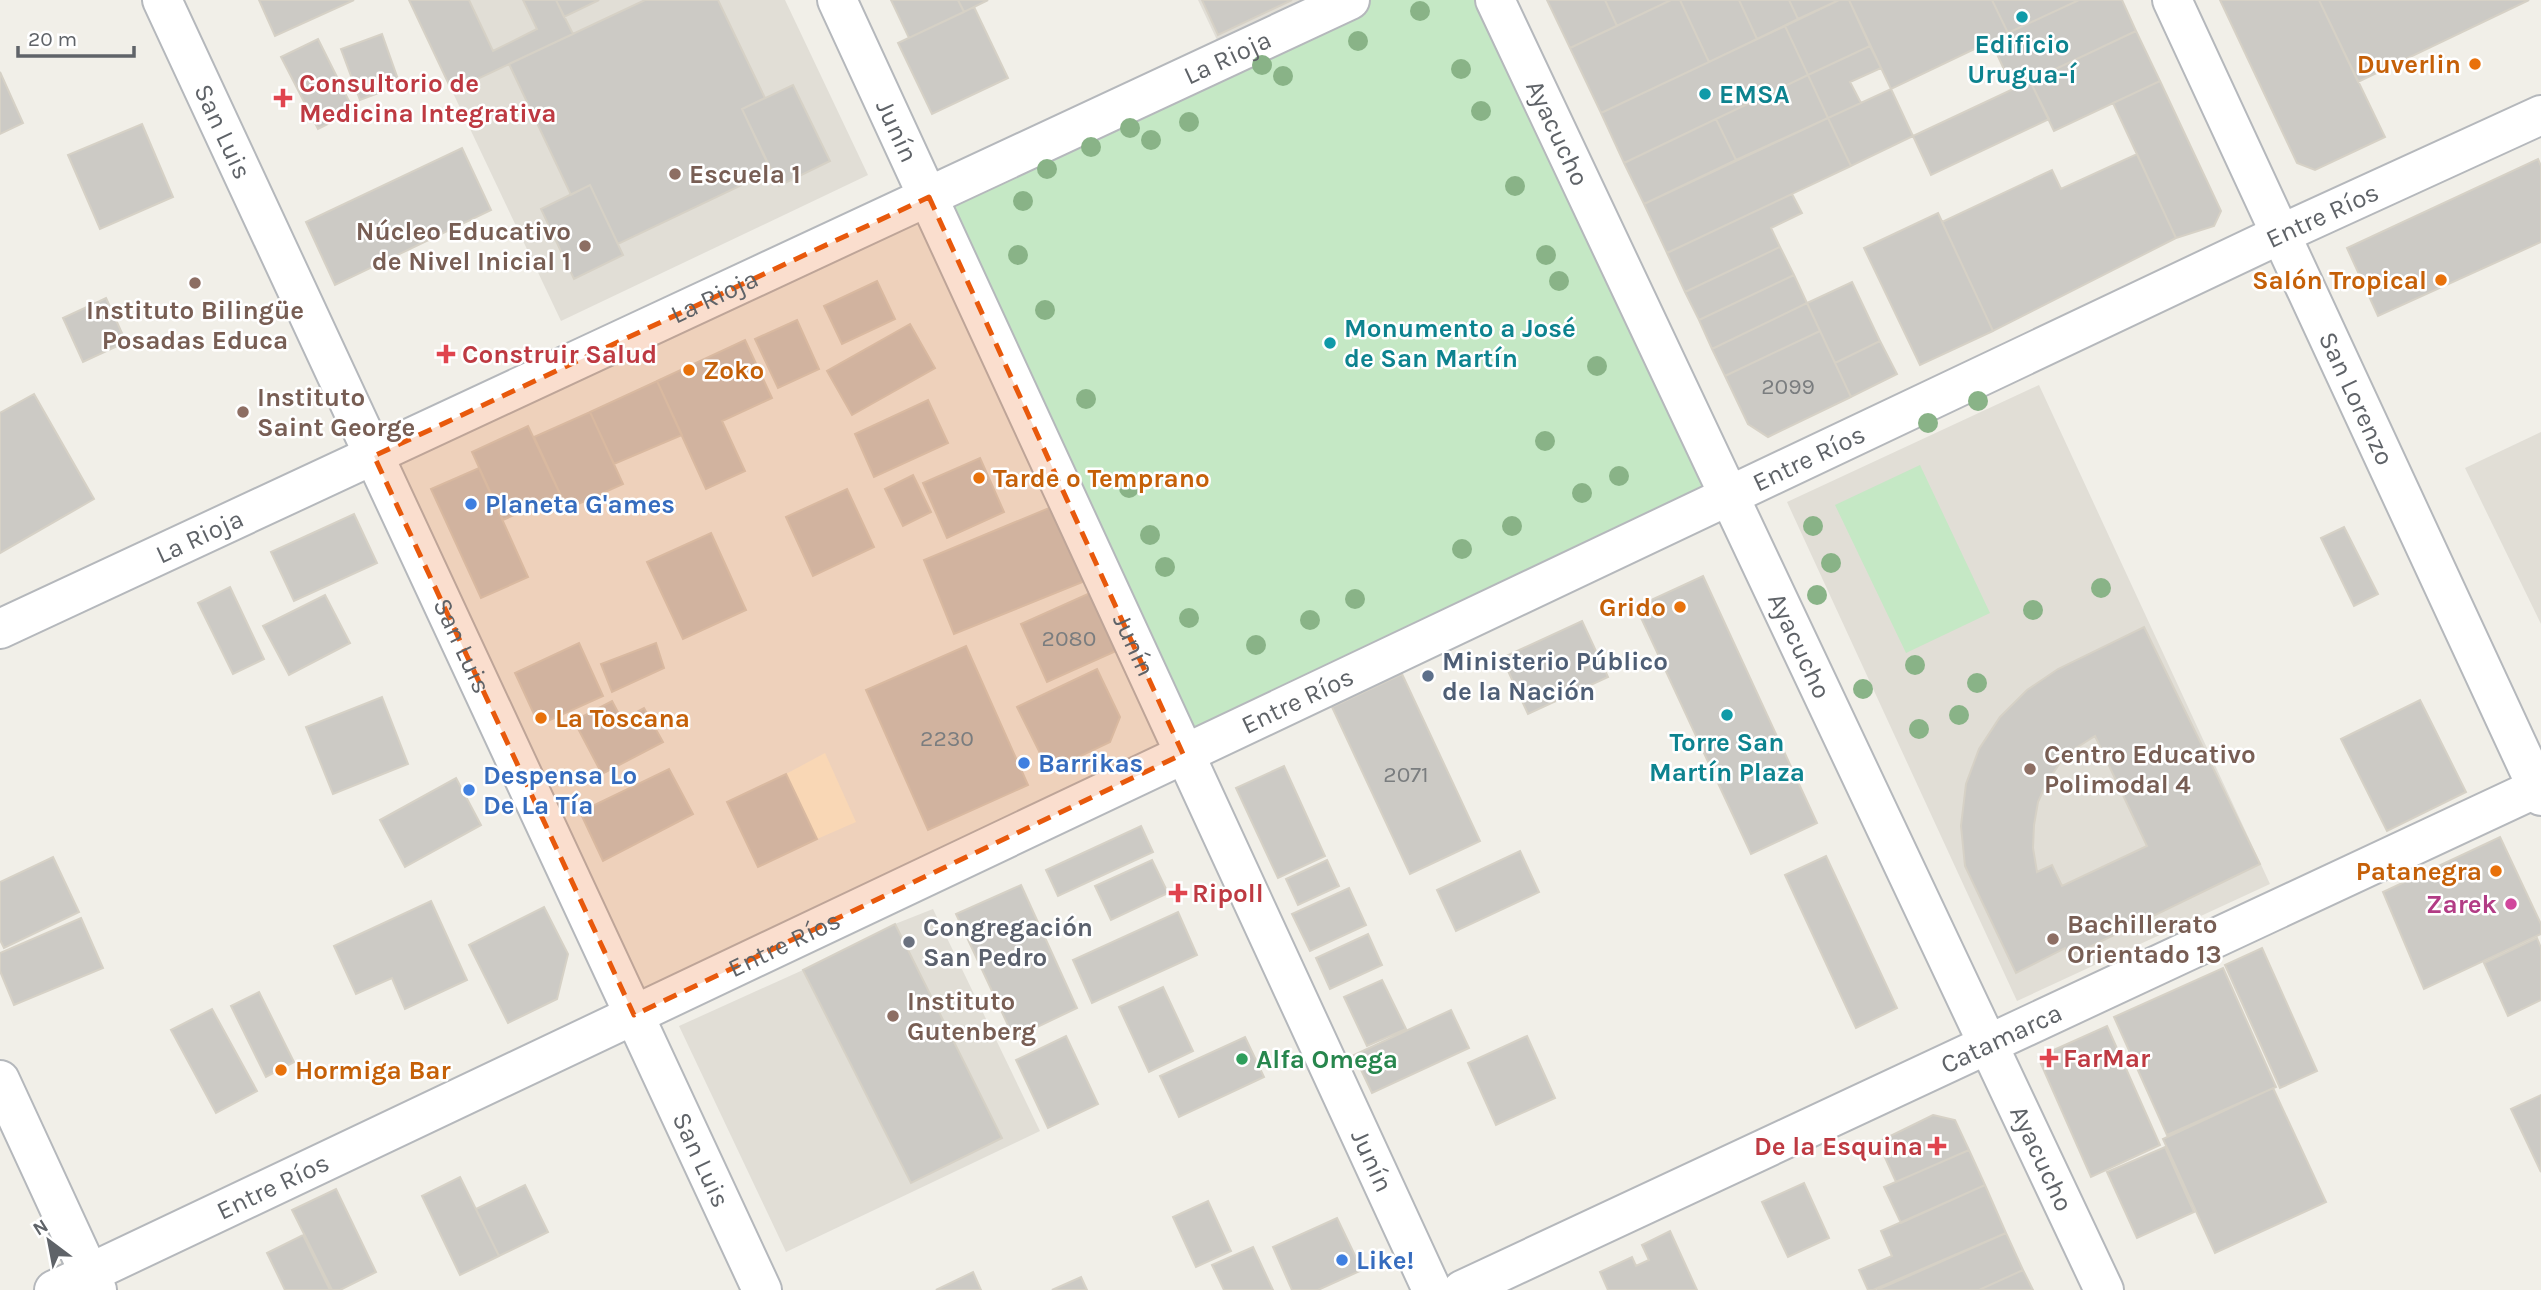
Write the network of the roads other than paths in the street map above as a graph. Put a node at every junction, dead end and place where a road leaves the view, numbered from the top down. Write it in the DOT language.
graph roads {
  1 [pos="162,0"];
  2 [pos="837,0"];
  3 [pos="1350,0"];
  4 [pos="1494,0"];
  5 [pos="2172,0"];
  6 [pos="2541,116"];
  7 [pos="929,197"];
  8 [pos="2281,234"];
  9 [pos="374,456"];
  10 [pos="1729,496"];
  11 [pos="0,629"];
  12 [pos="1183,754"];
  13 [pos="2540,790"];
  14 [pos="634,1015"];
  15 [pos="1988,1044"];
  16 [pos="0,1080"];
  17 [pos="94,1281"];
  18 [pos="54,1290"];
  19 [pos="762,1290"];
  20 [pos="1432,1290"];
  21 [pos="1462,1290"];
  22 [pos="2104,1290"];
  1 -- 9 [label="street, San Luis"];
  2 -- 7 [label="street, Junín"];
  3 -- 7 [label="street, La Rioja"];
  4 -- 10 [label="street, Ayacucho"];
  5 -- 8 [label="street, San Lorenzo"];
  6 -- 8 [label="street, Entre Ríos"];
  7 -- 9 [label="street, La Rioja"];
  7 -- 12 [label="street, Junín"];
  8 -- 10 [label="street, Entre Ríos"];
  8 -- 13 [label="street, San Lorenzo"];
  9 -- 11 [label="street, La Rioja"];
  9 -- 14 [label="street, San Luis"];
  10 -- 12 [label="street, Entre Ríos"];
  10 -- 15 [label="street, Ayacucho"];
  12 -- 14 [label="street, Entre Ríos"];
  12 -- 20 [label="street, Junín"];
  13 -- 15 [label="street, Catamarca"];
  14 -- 17 [label="street, Entre Ríos"];
  14 -- 19 [label="street, San Luis"];
  15 -- 21 [label="street, Catamarca"];
  15 -- 22 [label="street, Ayacucho"];
  16 -- 17 [label="street"];
  17 -- 18 [label="street, Entre Ríos"];
}
